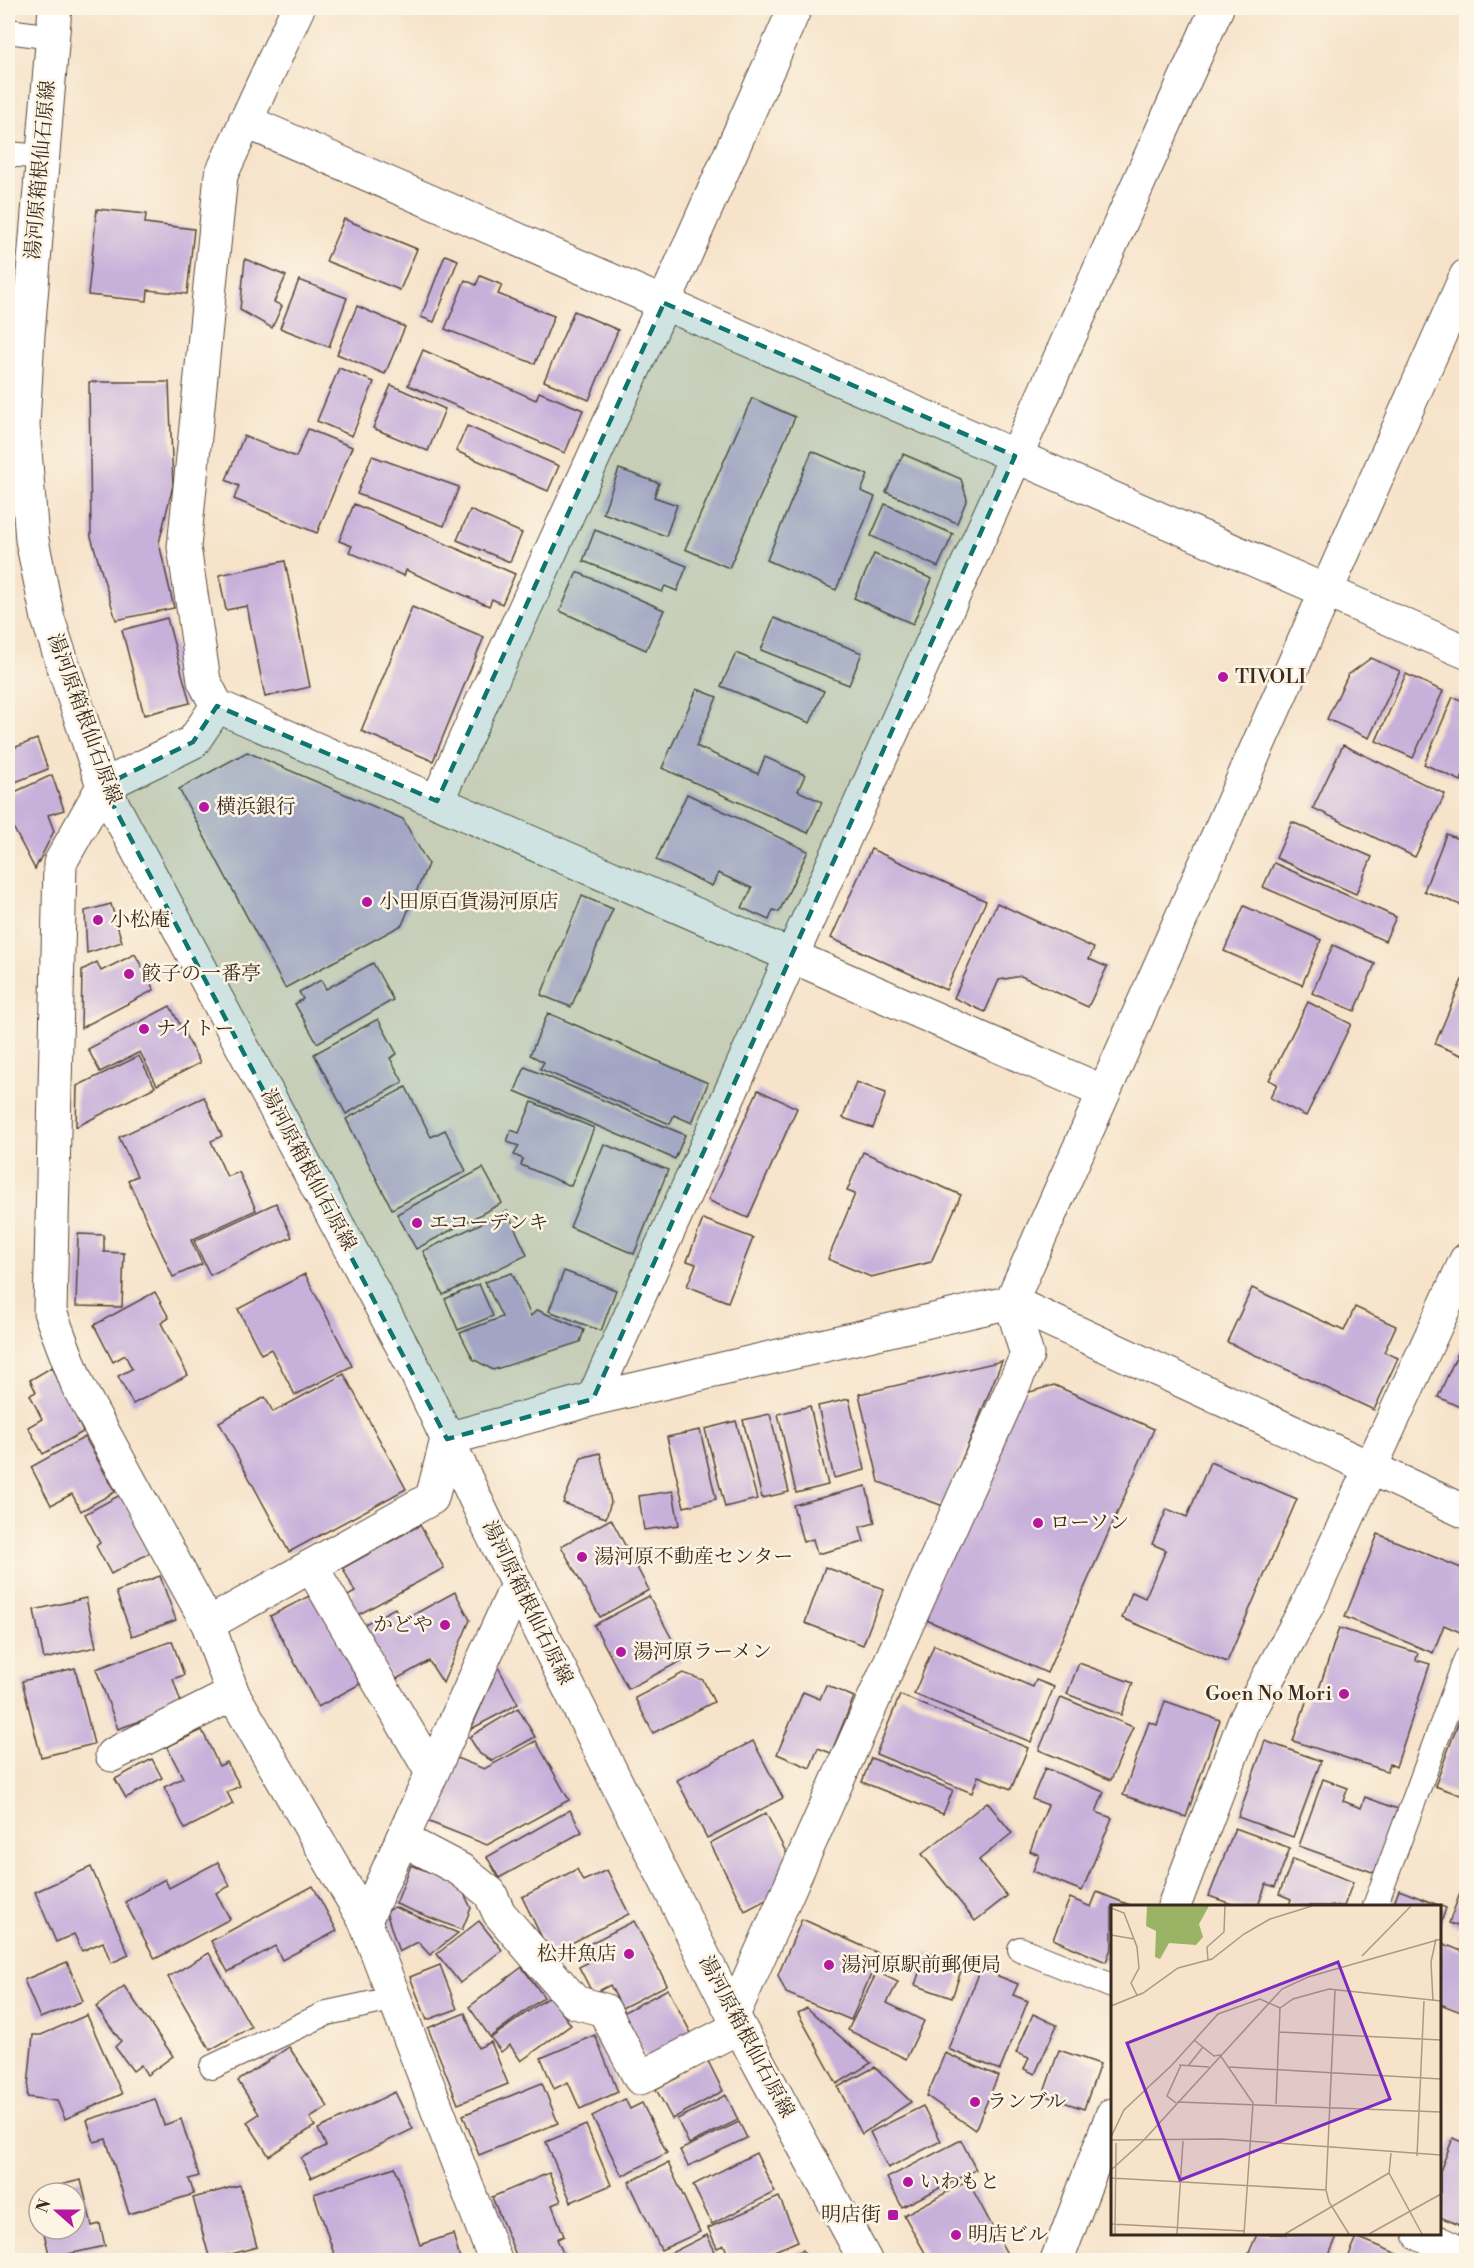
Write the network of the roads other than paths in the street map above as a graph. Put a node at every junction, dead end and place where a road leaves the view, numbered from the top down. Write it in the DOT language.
graph roads {
  1 [pos="298,8"];
  2 [pos="795,8"];
  3 [pos="1217,8"];
  4 [pos="53,22"];
  5 [pos="8,31"];
  6 [pos="245,121"];
  7 [pos="8,154"];
  8 [pos="42,157"];
  9 [pos="1467,276"];
  10 [pos="664,303"];
  11 [pos="15,422"];
  12 [pos="1015,456"];
  13 [pos="1326,591"];
  14 [pos="1467,652"];
  15 [pos="217,706"];
  16 [pos="103,786"];
  17 [pos="436,801"];
  18 [pos="792,956"];
  19 [pos="1104,1092"];
  20 [pos="1467,1260"];
  21 [pos="1011,1302"];
  22 [pos="593,1399"];
  23 [pos="447,1438"];
  24 [pos="1372,1468"];
  25 [pos="1467,1512"];
  26 [pos="311,1566"];
  27 [pos="517,1585"];
  28 [pos="208,1624"];
  29 [pos="1467,1659"];
  30 [pos="233,1694"];
  31 [pos="112,1755"];
  32 [pos="432,1773"];
  33 [pos="402,1839"];
  34 [pos="1174,1905"];
  35 [pos="1375,1905"];
  36 [pos="365,1921"];
  37 [pos="1020,1949"];
  38 [pos="1111,1985"];
  39 [pos="392,1999"];
  40 [pos="736,2021"];
  41 [pos="212,2067"];
  42 [pos="1111,2120"];
  43 [pos="1422,2235"];
  44 [pos="1467,2256"];
  45 [pos="495,2260"];
  46 [pos="865,2260"];
  47 [pos="1057,2260"];
  1 -- 6 [label="street"];
  2 -- 10 [label="street"];
  3 -- 12 [label="street"];
  4 -- 5 [label="lane"];
  4 -- 8 [label="street, 湯河原箱根仙石原線"];
  6 -- 10 [label="street"];
  6 -- 15 [label="street"];
  7 -- 8 [label="lane"];
  8 -- 11 [label="street, 湯河原箱根仙石原線"];
  9 -- 13 [label="street"];
  10 -- 12 [label="street"];
  10 -- 17 [label="street"];
  11 -- 16 [label="street, 湯河原箱根仙石原線"];
  12 -- 13 [label="street"];
  12 -- 18 [label="street"];
  13 -- 14 [label="street"];
  13 -- 19 [label="street"];
  15 -- 16 [label="street"];
  15 -- 17 [label="street"];
  16 -- 23 [label="street, 湯河原箱根仙石原線"];
  16 -- 28 [label="street"];
  17 -- 18 [label="street"];
  18 -- 19 [label="street"];
  18 -- 22 [label="street"];
  19 -- 21 [label="street"];
  20 -- 24 [label="street"];
  21 -- 22 [label="street"];
  21 -- 24 [label="street"];
  21 -- 40 [label="street"];
  22 -- 23 [label="street"];
  23 -- 26 [label="street"];
  23 -- 27 [label="street, 湯河原箱根仙石原線"];
  24 -- 25 [label="street"];
  24 -- 34 [label="street"];
  26 -- 28 [label="street"];
  26 -- 32 [label="street"];
  27 -- 32 [label="street"];
  27 -- 40 [label="street, 湯河原箱根仙石原線"];
  28 -- 30 [label="street"];
  29 -- 35 [label="lane"];
  30 -- 31 [label="street"];
  30 -- 36 [label="street"];
  32 -- 33 [label="street"];
  33 -- 36 [label="street"];
  33 -- 40 [label="street"];
  36 -- 39 [label="street"];
  37 -- 38 [label="lane"];
  39 -- 41 [label="lane"];
  39 -- 45 [label="street"];
  40 -- 46 [label="street, 湯河原箱根仙石原線"];
  42 -- 47 [label="street"];
  43 -- 44 [label="street"];
}
